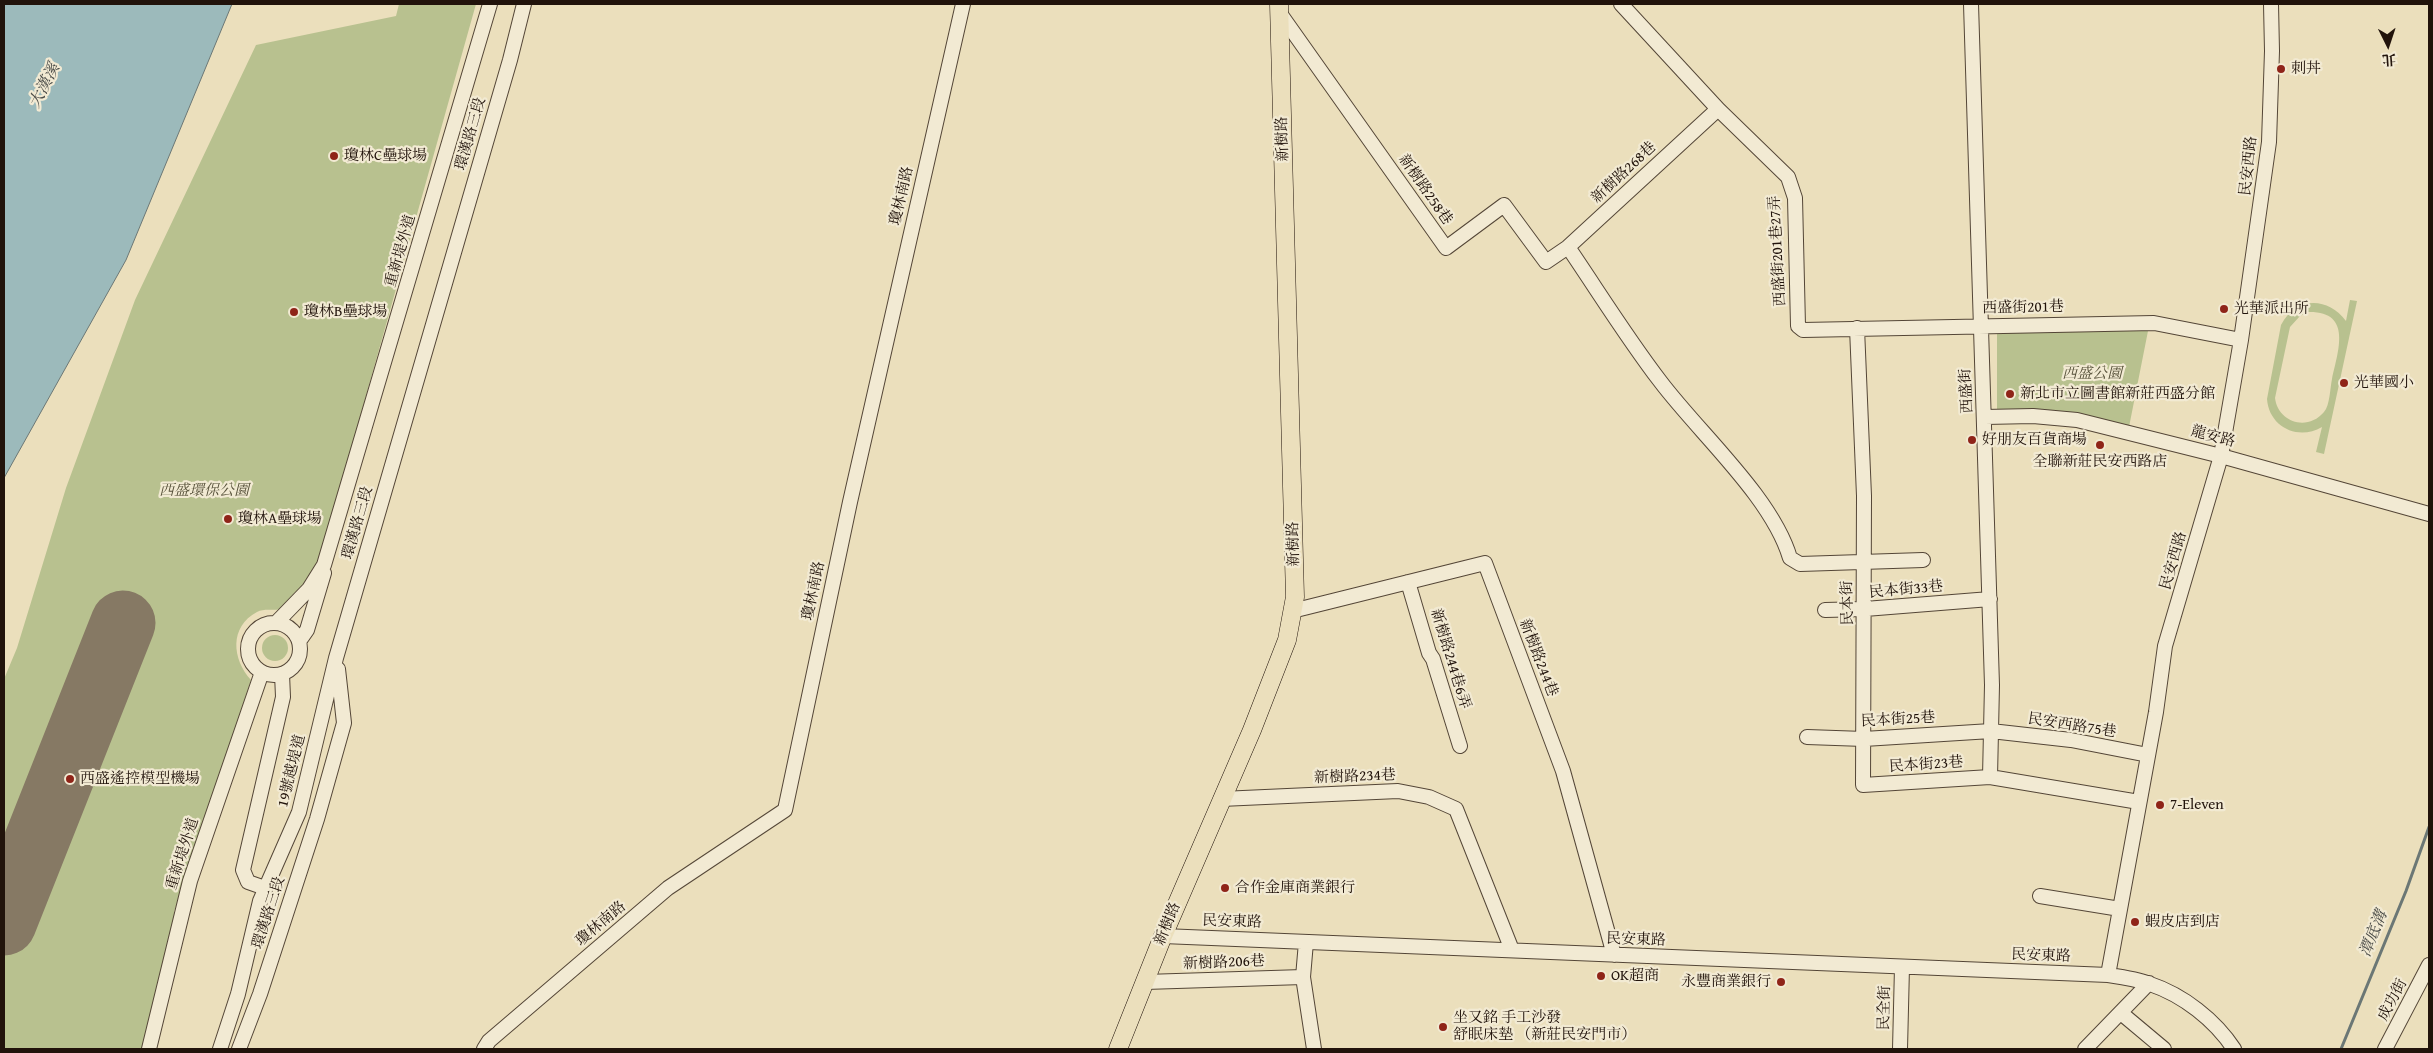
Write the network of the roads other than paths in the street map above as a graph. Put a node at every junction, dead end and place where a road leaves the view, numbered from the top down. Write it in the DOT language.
graph roads {
  1 [pos="490,4"];
  2 [pos="524,4"];
  3 [pos="963,4"];
  4 [pos="1621,4"];
  5 [pos="1971,4"];
  6 [pos="2271,4"];
  7 [pos="1279,8"];
  8 [pos="1718,109"];
  9 [pos="1568,246"];
  10 [pos="1980,325"];
  11 [pos="1857,328"];
  12 [pos="1803,330"];
  13 [pos="2241,340"];
  14 [pos="1985,417"];
  15 [pos="2221,456"];
  16 [pos="2429,514"];
  17 [pos="1923,560"];
  18 [pos="1864,562"];
  19 [pos="324,565"];
  20 [pos="1408,582"];
  21 [pos="1990,599"];
  22 [pos="1864,609"];
  23 [pos="1825,610"];
  24 [pos="1292,611"];
  25 [pos="276,623"];
  26 [pos="300,640"];
  27 [pos="336,658"];
  28 [pos="262,672"];
  29 [pos="282,674"];
  30 [pos="1991,731"];
  31 [pos="1807,737"];
  32 [pos="1864,738"];
  33 [pos="1460,746"];
  34 [pos="2148,755"];
  35 [pos="1990,778"];
  36 [pos="1863,785"];
  37 [pos="1221,799"];
  38 [pos="2139,802"];
  39 [pos="265,888"];
  40 [pos="2040,896"];
  41 [pos="2120,909"];
  42 [pos="1163,936"];
  43 [pos="1306,942"];
  44 [pos="1512,950"];
  45 [pos="1614,955"];
  46 [pos="2429,965"];
  47 [pos="1902,967"];
  48 [pos="2108,975"];
  49 [pos="1303,977"];
  50 [pos="1145,982"];
  51 [pos="2149,983"];
  52 [pos="2121,1013"];
  53 [pos="149,1049"];
  54 [pos="220,1049"];
  55 [pos="239,1049"];
  56 [pos="484,1049"];
  57 [pos="1118,1049"];
  58 [pos="1314,1049"];
  59 [pos="1900,1049"];
  60 [pos="2085,1049"];
  61 [pos="2164,1049"];
  62 [pos="2234,1049"];
  63 [pos="2385,1049"];
  1 -- 19 [label="street, 重新堤外道"];
  2 -- 27 [label="street, 環漢路三段"];
  3 -- 56 [label="street, 瓊林南路"];
  4 -- 8 [label="street"];
  5 -- 10 [label="street, 西盛街"];
  6 -- 13 [label="street, 民安西路"];
  7 -- 9 [label="street, 新樹路258巷"];
  7 -- 24 [label="main road, 新樹路"];
  8 -- 9 [label="street, 新樹路268巷"];
  8 -- 12 [label="street, 西盛街201巷27弄"];
  9 -- 18 [label="street"];
  10 -- 11 [label="street, 西盛街201巷"];
  10 -- 13 [label="street, 西盛街201巷"];
  10 -- 14 [label="street, 西盛街"];
  11 -- 12 [label="street, 西盛街201巷"];
  11 -- 18 [label="street, 民本街"];
  13 -- 15 [label="street, 民安西路"];
  14 -- 15 [label="street, 龍安路"];
  14 -- 21 [label="street, 西盛街"];
  15 -- 16 [label="street, 龍安路"];
  15 -- 34 [label="street, 民安西路"];
  17 -- 18 [label="street"];
  18 -- 22 [label="street, 民本街"];
  19 -- 25 [label="street, 重新堤外道"];
  19 -- 26 [label="street, 重新堤外道"];
  20 -- 24 [label="street, 新樹路244巷"];
  20 -- 33 [label="street, 新樹路244巷6弄"];
  20 -- 45 [label="street, 新樹路244巷"];
  21 -- 22 [label="street, 民本街33巷"];
  21 -- 30 [label="street, 西盛街"];
  22 -- 23 [label="street, 民本街33巷"];
  22 -- 32 [label="street, 民本街"];
  24 -- 37 [label="main road, 新樹路"];
  25 -- 26 [label="street"];
  25 -- 28 [label="street, 重新堤外道"];
  26 -- 29 [label="street, 重新堤外道"];
  27 -- 39 [label="street, 19號越堤道"];
  27 -- 55 [label="street, 環漢路三段"];
  28 -- 29 [label="street"];
  28 -- 53 [label="street, 重新堤外道"];
  29 -- 39 [label="street, 19號越堤道"];
  30 -- 32 [label="street, 民本街25巷"];
  30 -- 34 [label="street, 民安西路75巷"];
  30 -- 35 [label="street, 西盛街"];
  31 -- 32 [label="street, 民本街25巷"];
  32 -- 36 [label="street, 民本街"];
  34 -- 38 [label="street, 民安西路"];
  35 -- 36 [label="street, 民本街23巷"];
  35 -- 38 [label="street"];
  37 -- 42 [label="main road, 新樹路"];
  37 -- 44 [label="street, 新樹路234巷"];
  38 -- 41 [label="street, 民安西路"];
  39 -- 54 [label="street, 19號越堤道"];
  40 -- 41 [label="street"];
  41 -- 48 [label="street, 民安西路"];
  42 -- 43 [label="street, 民安東路"];
  42 -- 50 [label="main road, 新樹路"];
  43 -- 44 [label="street, 民安東路"];
  43 -- 49 [label="street"];
  44 -- 45 [label="street, 民安東路"];
  45 -- 47 [label="street, 民安東路"];
  46 -- 63 [label="street, 成功街"];
  47 -- 48 [label="street, 民安東路"];
  47 -- 59 [label="street, 民全街"];
  48 -- 51 [label="street"];
  49 -- 50 [label="street, 新樹路206巷"];
  49 -- 58 [label="street"];
  50 -- 57 [label="main road, 新樹路"];
  51 -- 52 [label="street"];
  51 -- 62 [label="street"];
  52 -- 60 [label="street"];
  52 -- 61 [label="street"];
}
